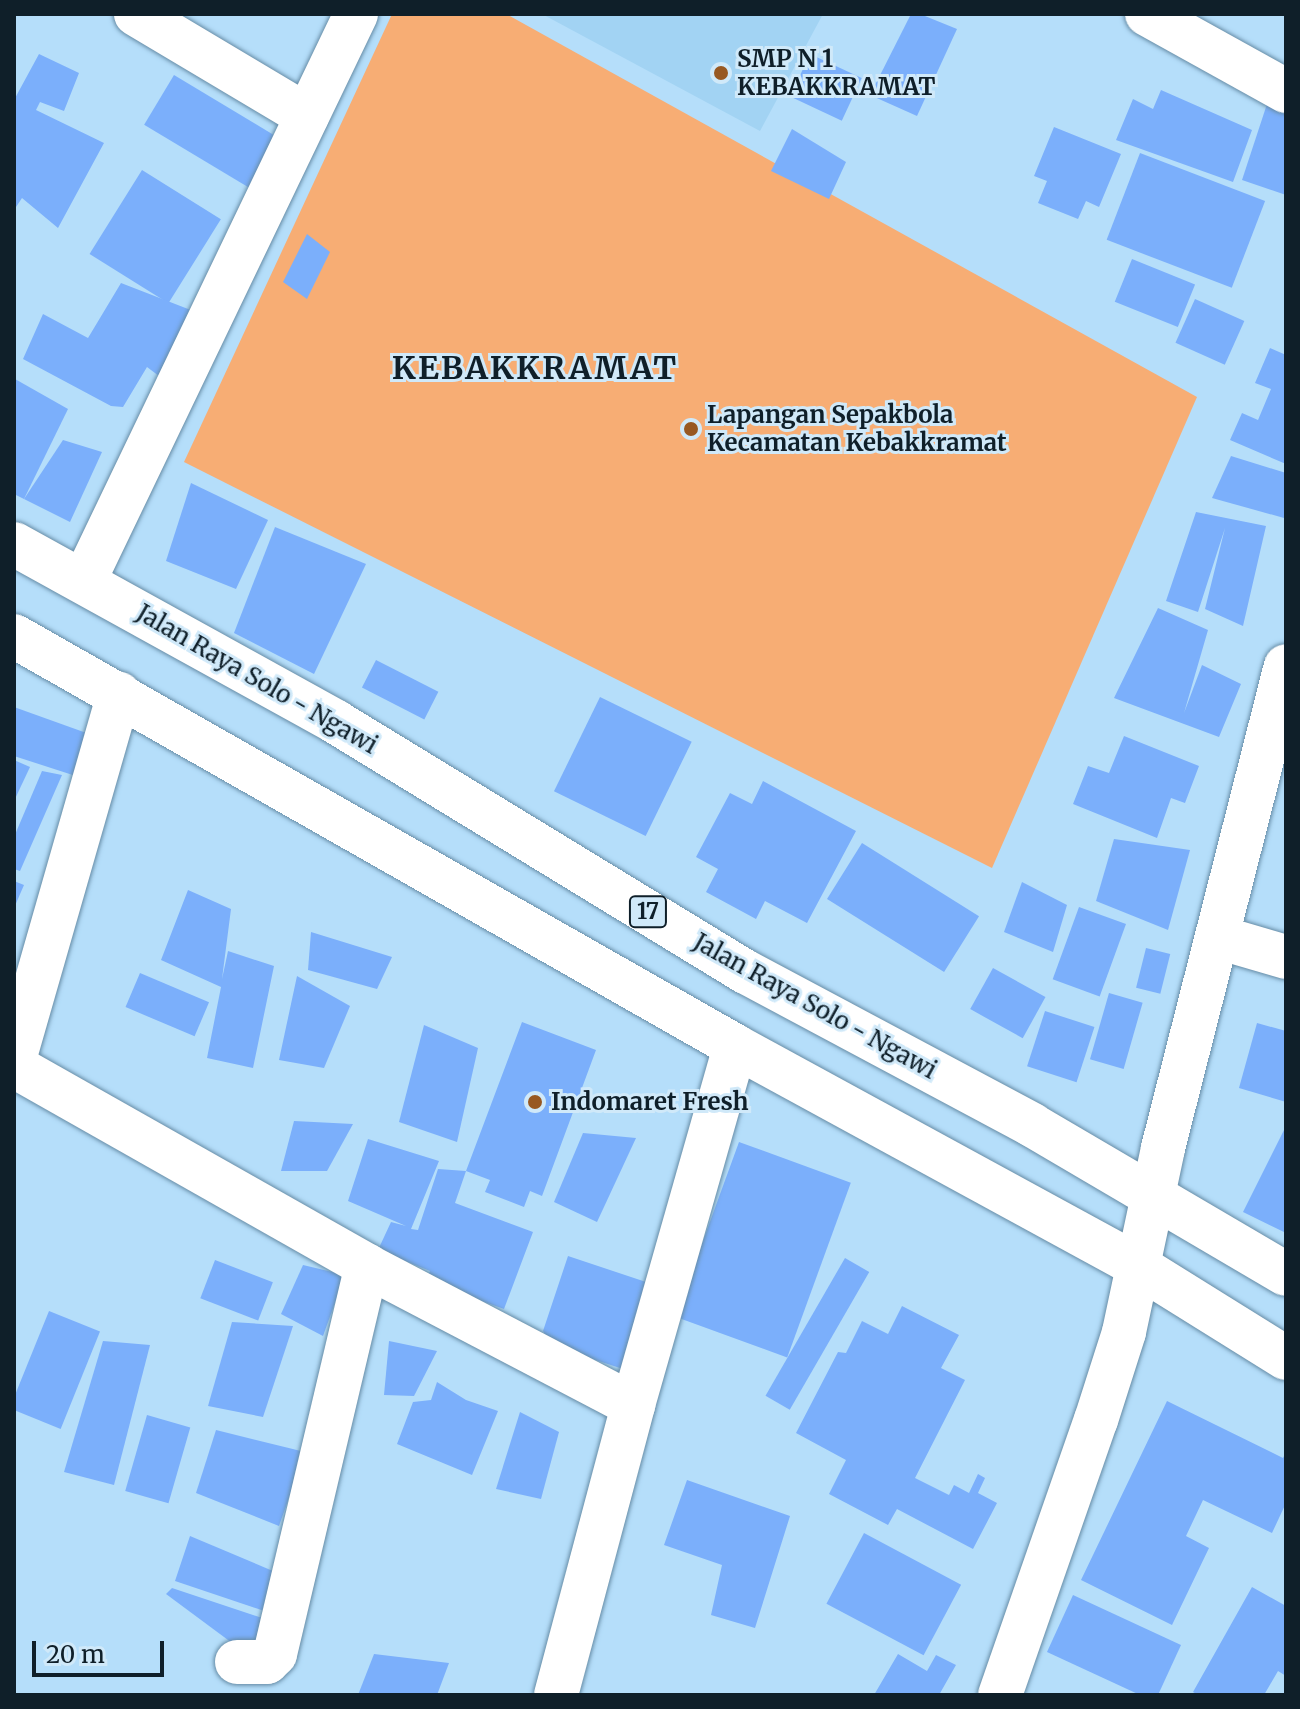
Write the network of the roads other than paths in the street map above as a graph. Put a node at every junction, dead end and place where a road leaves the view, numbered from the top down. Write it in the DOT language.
graph roads {
  1 [pos="136,14"];
  2 [pos="356,14"];
  3 [pos="1147,14"];
  4 [pos="1286,91"];
  5 [pos="307,116"];
  6 [pos="14,544"];
  7 [pos="84,581"];
  8 [pos="14,636"];
  9 [pos="1286,666"];
  10 [pos="119,694"];
  11 [pos="1278,729"];
  12 [pos="1218,937"];
  13 [pos="1286,957"];
  14 [pos="735,1046"];
  15 [pos="14,1060"];
  16 [pos="14,1066"];
  17 [pos="1152,1196"];
  18 [pos="367,1266"];
  19 [pos="1138,1266"];
  20 [pos="1286,1274"];
  21 [pos="1286,1358"];
  22 [pos="633,1405"];
  23 [pos="237,1662"];
  24 [pos="556,1695"];
  25 [pos="1000,1695"];
  1 -- 5 [label="main road"];
  2 -- 5 [label="main road"];
  3 -- 4 [label="main road"];
  5 -- 7 [label="main road"];
  6 -- 7 [label="main road, Jalan Raya Solo - Ngawi / 17"];
  7 -- 17 [label="main road, Jalan Raya Solo - Ngawi / 17"];
  8 -- 10 [label="main road"];
  9 -- 11 [label="main road"];
  10 -- 14 [label="main road"];
  10 -- 15 [label="main road"];
  11 -- 12 [label="main road"];
  12 -- 13 [label="main road"];
  12 -- 17 [label="main road"];
  14 -- 19 [label="main road"];
  14 -- 22 [label="main road"];
  16 -- 18 [label="main road"];
  17 -- 19 [label="main road"];
  17 -- 20 [label="main road, Jalan Raya Solo - Ngawi / 17"];
  18 -- 22 [label="main road"];
  18 -- 23 [label="main road"];
  19 -- 21 [label="main road"];
  19 -- 25 [label="main road"];
  22 -- 24 [label="main road"];
}
